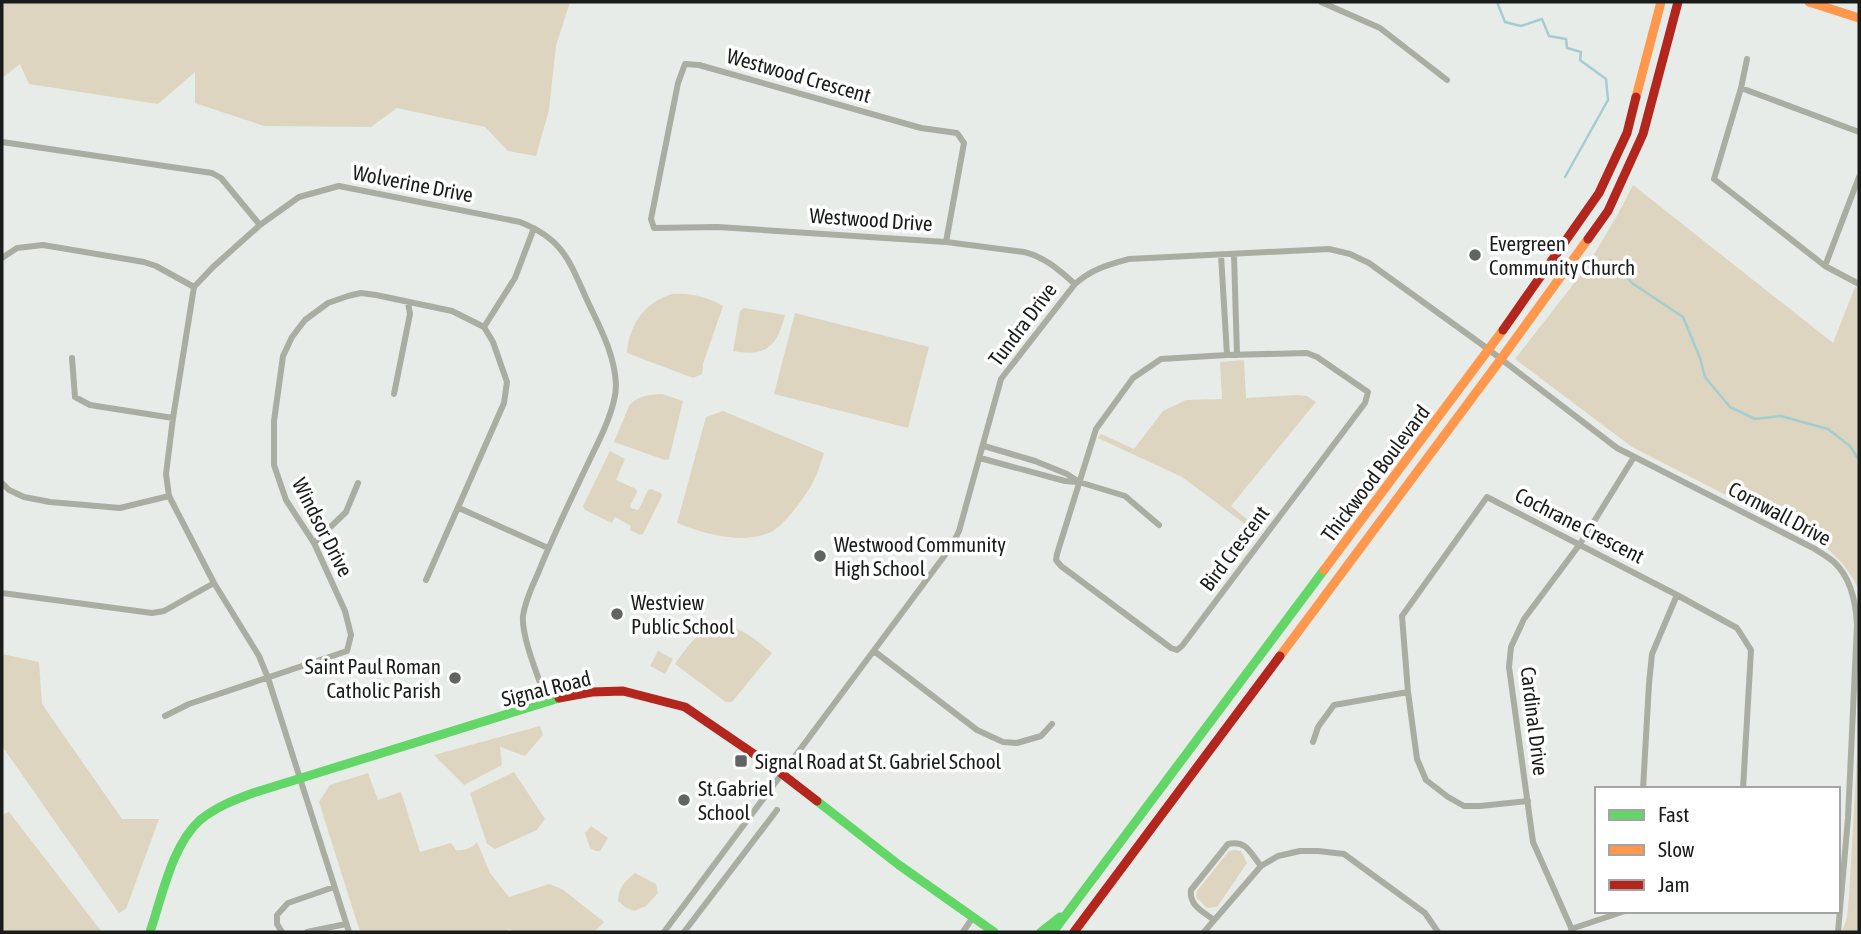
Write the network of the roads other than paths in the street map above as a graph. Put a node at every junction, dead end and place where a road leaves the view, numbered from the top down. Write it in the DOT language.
graph roads {
  1 [pos="1322,2"];
  2 [pos="1661,2"];
  3 [pos="1678,2"];
  4 [pos="1809,2"];
  5 [pos="1859,18"];
  6 [pos="1747,59"];
  7 [pos="1447,80"];
  8 [pos="1741,88"];
  9 [pos="1859,132"];
  10 [pos="2,142"];
  11 [pos="1859,177"];
  12 [pos="260,225"];
  13 [pos="534,228"];
  14 [pos="654,228"];
  15 [pos="946,242"];
  16 [pos="1221,255"];
  17 [pos="1234,255"];
  18 [pos="2,258"];
  19 [pos="1825,266"];
  20 [pos="1075,284"];
  21 [pos="1859,284"];
  22 [pos="194,288"];
  23 [pos="408,303"];
  24 [pos="1224,306"];
  25 [pos="1236,306"];
  26 [pos="484,327"];
  27 [pos="1489,350"];
  28 [pos="1227,355"];
  29 [pos="1237,355"];
  30 [pos="72,358"];
  31 [pos="1501,359"];
  32 [pos="394,394"];
  33 [pos="173,418"];
  34 [pos="984,446"];
  35 [pos="1634,457"];
  36 [pos="980,458"];
  37 [pos="1035,461"];
  38 [pos="1033,472"];
  39 [pos="1079,482"];
  40 [pos="2,483"];
  41 [pos="358,483"];
  42 [pos="169,496"];
  43 [pos="459,508"];
  44 [pos="1159,525"];
  45 [pos="314,544"];
  46 [pos="1580,544"];
  47 [pos="548,548"];
  48 [pos="426,580"];
  49 [pos="214,583"];
  50 [pos="2,593"];
  51 [pos="1677,595"];
  52 [pos="874,652"];
  53 [pos="268,678"];
  54 [pos="1408,692"];
  55 [pos="547,702"];
  56 [pos="166,716"];
  57 [pos="1052,724"];
  58 [pos="1312,742"];
  59 [pos="782,774"];
  60 [pos="300,779"];
  61 [pos="1643,787"];
  62 [pos="1743,787"];
  63 [pos="1528,802"];
  64 [pos="776,810"];
  65 [pos="732,841"];
  66 [pos="745,851"];
  67 [pos="1261,866"];
  68 [pos="334,887"];
  69 [pos="1840,909"];
  70 [pos="1069,910"];
  71 [pos="1619,913"];
  72 [pos="1840,913"];
  73 [pos="973,917"];
  74 [pos="1213,920"];
  75 [pos="346,924"];
  76 [pos="1572,930"];
  77 [pos="150,932"];
  78 [pos="282,932"];
  79 [pos="307,932"];
  80 [pos="349,932"];
  81 [pos="664,932"];
  82 [pos="684,932"];
  83 [pos="963,932"];
  84 [pos="994,932"];
  85 [pos="1041,932"];
  86 [pos="1053,932"];
  87 [pos="1074,932"];
  88 [pos="1204,932"];
  89 [pos="1438,932"];
  90 [pos="1838,932"];
  1 -- 7 [label="street"];
  2 -- 27 [label="main road, Thickwood Boulevard"];
  3 -- 31 [label="main road, Thickwood Boulevard"];
  4 -- 5 [label="main road"];
  6 -- 8 [label="street"];
  8 -- 9 [label="street"];
  8 -- 19 [label="street"];
  10 -- 12 [label="street"];
  11 -- 19 [label="street"];
  12 -- 13 [label="street, Wolverine Drive"];
  12 -- 22 [label="street, Wolverine Drive"];
  13 -- 26 [label="street"];
  13 -- 47 [label="street, Wolverine Drive"];
  14 -- 15 [label="street, Westwood Drive"];
  14 -- 15 [label="street, Westwood Crescent"];
  15 -- 20 [label="street, Westwood Drive"];
  16 -- 17 [label="street, Tundra Drive"];
  16 -- 20 [label="street, Tundra Drive"];
  16 -- 24 [label="street"];
  17 -- 25 [label="street"];
  17 -- 27 [label="street, Tundra Drive"];
  18 -- 22 [label="street"];
  19 -- 21 [label="street"];
  20 -- 34 [label="street, Tundra Drive"];
  22 -- 33 [label="street"];
  23 -- 26 [label="street, Windsor Drive"];
  23 -- 32 [label="street"];
  23 -- 45 [label="street, Windsor Drive"];
  24 -- 25 [label="street"];
  24 -- 28 [label="street"];
  25 -- 29 [label="street"];
  26 -- 43 [label="street"];
  27 -- 31 [label="street, Tundra Drive"];
  27 -- 70 [label="main road, Thickwood Boulevard"];
  28 -- 29 [label="street, Bird Crescent"];
  28 -- 39 [label="street, Bird Crescent"];
  29 -- 39 [label="street, Bird Crescent"];
  30 -- 33 [label="street"];
  31 -- 35 [label="street, Cornwall Drive"];
  31 -- 87 [label="main road, Thickwood Boulevard"];
  33 -- 42 [label="street"];
  34 -- 36 [label="street, Tundra Drive"];
  34 -- 37 [label="street"];
  35 -- 46 [label="street, Cardinal Drive"];
  35 -- 69 [label="street, Cornwall Drive"];
  36 -- 38 [label="street"];
  36 -- 52 [label="street, Tundra Drive"];
  37 -- 38 [label="street"];
  37 -- 39 [label="street"];
  38 -- 39 [label="street"];
  39 -- 44 [label="street"];
  40 -- 42 [label="street"];
  41 -- 45 [label="street"];
  42 -- 49 [label="street"];
  43 -- 47 [label="street"];
  43 -- 48 [label="street"];
  45 -- 53 [label="street, Windsor Drive"];
  46 -- 51 [label="street, Cochrane Crescent"];
  46 -- 54 [label="street, Cochrane Crescent"];
  46 -- 63 [label="street, Cardinal Drive"];
  47 -- 55 [label="street, Wolverine Drive"];
  49 -- 50 [label="street"];
  49 -- 53 [label="street"];
  51 -- 61 [label="street"];
  51 -- 62 [label="street, Cochrane Crescent"];
  52 -- 57 [label="street"];
  52 -- 59 [label="street, Tundra Drive"];
  53 -- 56 [label="street"];
  53 -- 60 [label="street"];
  54 -- 58 [label="street"];
  54 -- 63 [label="street, Cochrane Crescent"];
  55 -- 59 [label="main road, Signal Road"];
  55 -- 60 [label="main road, Signal Road"];
  59 -- 65 [label="street, Tundra Drive"];
  59 -- 73 [label="main road, Signal Road"];
  60 -- 68 [label="street"];
  60 -- 77 [label="main road, Signal Road"];
  63 -- 76 [label="street, Cardinal Drive"];
  64 -- 66 [label="street"];
  65 -- 66 [label="street"];
  65 -- 81 [label="street, Tundra Drive"];
  66 -- 82 [label="street"];
  67 -- 74 [label="street"];
  67 -- 74 [label="street"];
  67 -- 89 [label="street"];
  68 -- 75 [label="street"];
  68 -- 78 [label="street"];
  70 -- 85 [label="main road"];
  70 -- 86 [label="main road, Thickwood Boulevard"];
  71 -- 76 [label="street"];
  72 -- 90 [label="street, Cornwall Drive"];
  73 -- 83 [label="street"];
  73 -- 84 [label="main road, Signal Road"];
  74 -- 88 [label="street"];
  75 -- 79 [label="street"];
  75 -- 80 [label="street"];
}
